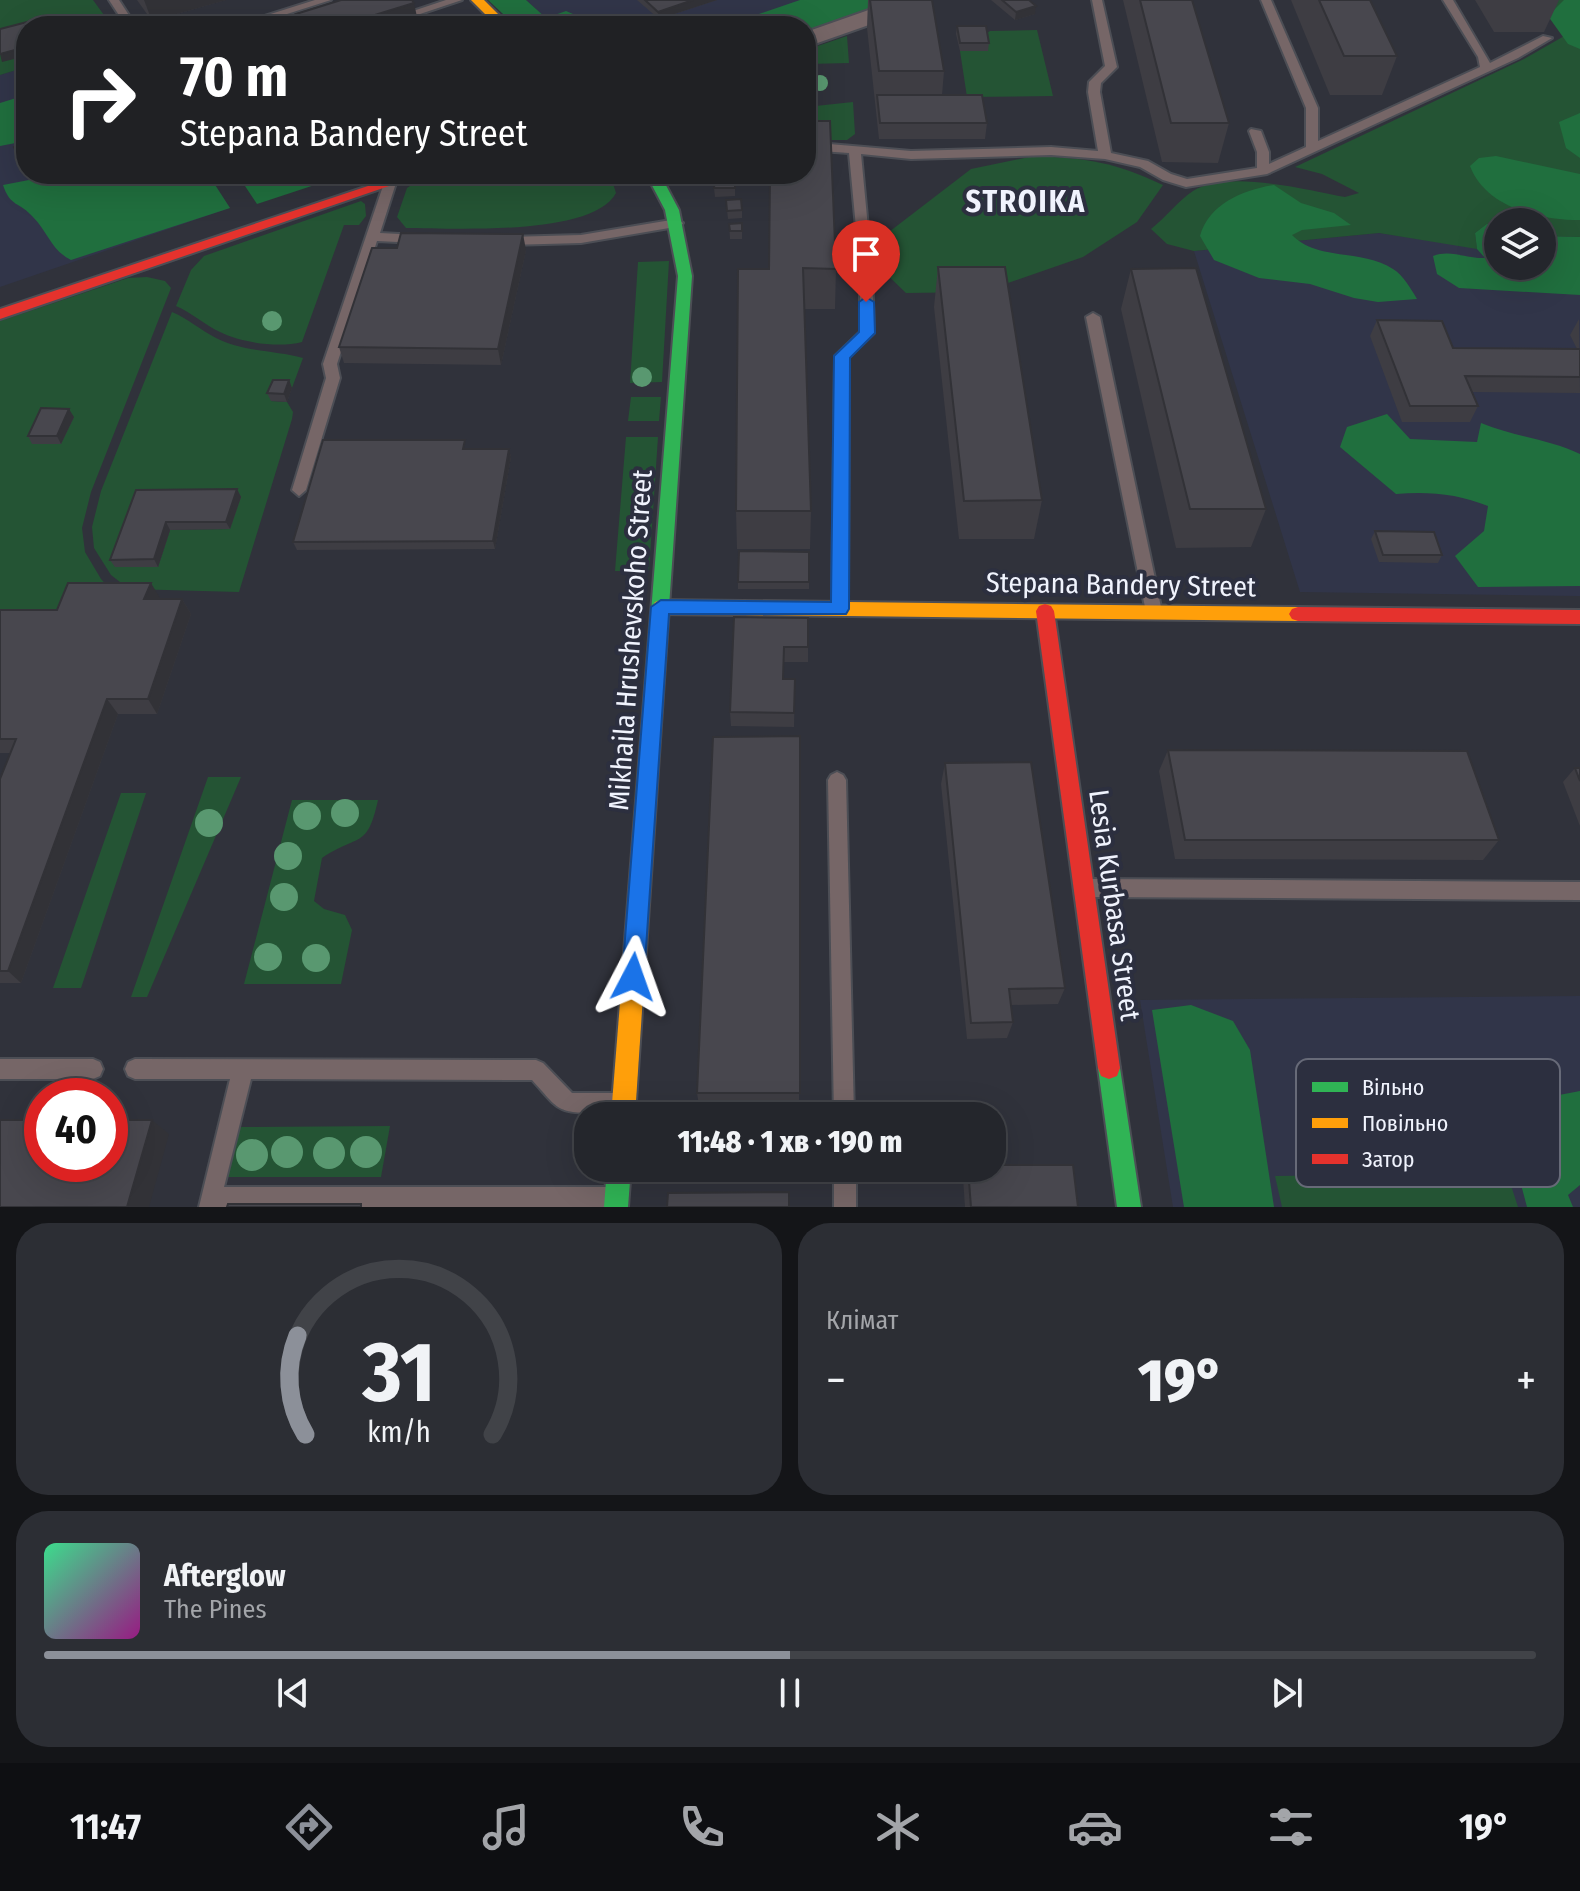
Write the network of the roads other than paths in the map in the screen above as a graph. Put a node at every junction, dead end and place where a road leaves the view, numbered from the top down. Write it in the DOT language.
graph roads {
  1 [pos="326,0"];
  2 [pos="457,0"];
  3 [pos="477,0"];
  4 [pos="918,0"];
  5 [pos="1097,0"];
  6 [pos="1266,0"];
  7 [pos="1448,0"];
  8 [pos="272,16"];
  9 [pos="405,16"];
  10 [pos="494,16"];
  11 [pos="816,36"];
  12 [pos="1547,38"];
  13 [pos="1486,69"];
  14 [pos="1255,131"];
  15 [pos="816,147"];
  16 [pos="1312,148"];
  17 [pos="855,149"];
  18 [pos="1105,155"];
  19 [pos="1263,171"];
  20 [pos="387,184"];
  21 [pos="390,184"];
  22 [pos="662,184"];
  23 [pos="678,223"];
  24 [pos="372,237"];
  25 [pos="435,239"];
  26 [pos="498,241"];
  27 [pos="0,314"];
  28 [pos="1093,317"];
  29 [pos="299,490"];
  30 [pos="661,607"];
  31 [pos="840,609"];
  32 [pos="1045,611"];
  33 [pos="1154,612"];
  34 [pos="1580,617"];
  35 [pos="837,780"];
  36 [pos="1084,888"];
  37 [pos="1580,891"];
  38 [pos="0,1069"];
  39 [pos="93,1069"];
  40 [pos="135,1069"];
  41 [pos="243,1069"];
  42 [pos="624,1102"];
  43 [pos="844,1102"];
  44 [pos="574,1104"];
  45 [pos="618,1182"];
  46 [pos="845,1182"];
  47 [pos="616,1202"];
  48 [pos="210,1203"];
  49 [pos="845,1207"];
  50 [pos="1129,1207"];
  1 -- 8 [label="lane"];
  2 -- 9 [label="lane"];
  3 -- 10 [label="street"];
  4 -- 11 [label="street"];
  5 -- 18 [label="lane"];
  6 -- 16 [label="lane"];
  7 -- 13 [label="lane"];
  12 -- 13 [label="lane"];
  13 -- 16 [label="lane"];
  14 -- 19 [label="lane"];
  15 -- 17 [label="lane"];
  16 -- 19 [label="lane"];
  17 -- 18 [label="lane"];
  17 -- 31 [label="lane"];
  18 -- 19 [label="lane"];
  20 -- 27 [label="street"];
  21 -- 24 [label="lane"];
  22 -- 23 [label="street, Mikhaila Hrushevskoho Street"];
  23 -- 26 [label="lane"];
  23 -- 30 [label="street, Mikhaila Hrushevskoho Street"];
  24 -- 25 [label="lane"];
  24 -- 29 [label="lane"];
  28 -- 33 [label="lane"];
  30 -- 31 [label="street, Stepana Bandery Street"];
  30 -- 42 [label="street, Mikhaila Hrushevskoho Street"];
  31 -- 32 [label="street, Stepana Bandery Street"];
  32 -- 33 [label="street, Stepana Bandery Street"];
  32 -- 36 [label="street, Lesia Kurbasa Street"];
  33 -- 34 [label="street, Stepana Bandery Street"];
  35 -- 43 [label="lane"];
  36 -- 37 [label="lane"];
  36 -- 50 [label="street, Lesia Kurbasa Street"];
  38 -- 39 [label="lane"];
  40 -- 41 [label="lane"];
  41 -- 44 [label="lane"];
  41 -- 48 [label="lane"];
  45 -- 47 [label="street"];
  46 -- 49 [label="lane"];
  47 -- 48 [label="lane"];
}
